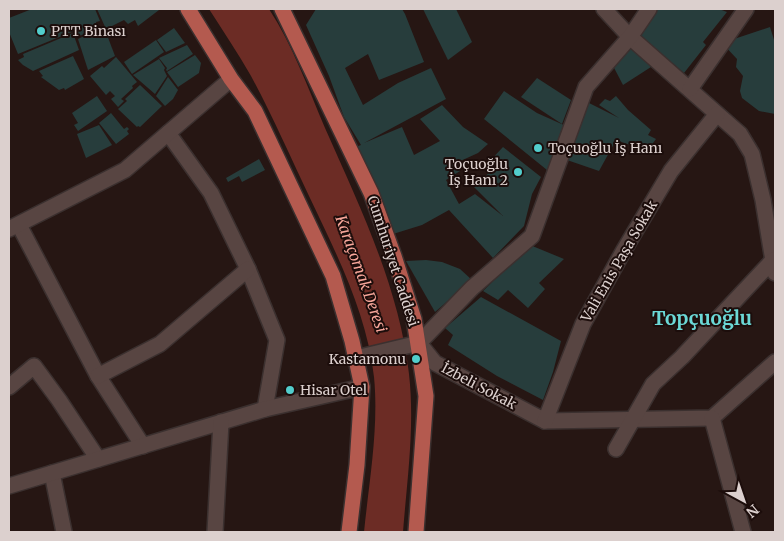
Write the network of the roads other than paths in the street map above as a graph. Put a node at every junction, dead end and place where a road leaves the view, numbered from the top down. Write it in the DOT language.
graph roads {
  1 [pos="188,9"];
  2 [pos="604,9"];
  3 [pos="649,9"];
  4 [pos="746,9"];
  5 [pos="287,10"];
  6 [pos="630,37"];
  7 [pos="232,79"];
  8 [pos="690,88"];
  9 [pos="717,114"];
  10 [pos="168,133"];
  11 [pos="14,227"];
  12 [pos="774,266"];
  13 [pos="248,269"];
  14 [pos="418,343"];
  15 [pos="356,358"];
  16 [pos="773,370"];
  17 [pos="98,376"];
  18 [pos="9,387"];
  19 [pos="362,387"];
  20 [pos="265,409"];
  21 [pos="712,418"];
  22 [pos="633,420"];
  23 [pos="545,421"];
  24 [pos="221,422"];
  25 [pos="144,446"];
  26 [pos="616,449"];
  27 [pos="98,459"];
  28 [pos="52,473"];
  29 [pos="9,486"];
  30 [pos="64,532"];
  31 [pos="216,532"];
  32 [pos="350,532"];
  33 [pos="416,532"];
  34 [pos="743,532"];
  1 -- 7 [label="main road"];
  2 -- 6 [label="street"];
  3 -- 6 [label="street"];
  4 -- 8 [label="street"];
  5 -- 14 [label="main road, Cumhuriyet Caddesi"];
  6 -- 8 [label="street"];
  6 -- 14 [label="street"];
  7 -- 10 [label="street"];
  7 -- 15 [label="main road"];
  8 -- 9 [label="street"];
  9 -- 12 [label="street"];
  9 -- 23 [label="street, Vali Enis Paşa Sokak"];
  10 -- 11 [label="street"];
  10 -- 13 [label="street"];
  11 -- 17 [label="street"];
  12 -- 22 [label="street"];
  13 -- 17 [label="street"];
  13 -- 20 [label="street"];
  14 -- 15 [label="street"];
  14 -- 23 [label="street, İzbeli Sokak"];
  14 -- 33 [label="main road, Cumhuriyet Caddesi"];
  15 -- 19 [label="main road"];
  16 -- 21 [label="street"];
  17 -- 25 [label="street"];
  18 -- 27 [label="street"];
  19 -- 20 [label="street"];
  19 -- 32 [label="main road"];
  20 -- 24 [label="street"];
  21 -- 22 [label="street"];
  21 -- 34 [label="street"];
  22 -- 23 [label="street"];
  22 -- 26 [label="street"];
  24 -- 25 [label="street"];
  24 -- 31 [label="street"];
  25 -- 27 [label="street"];
  27 -- 28 [label="street"];
  28 -- 29 [label="street"];
  28 -- 30 [label="street"];
}
